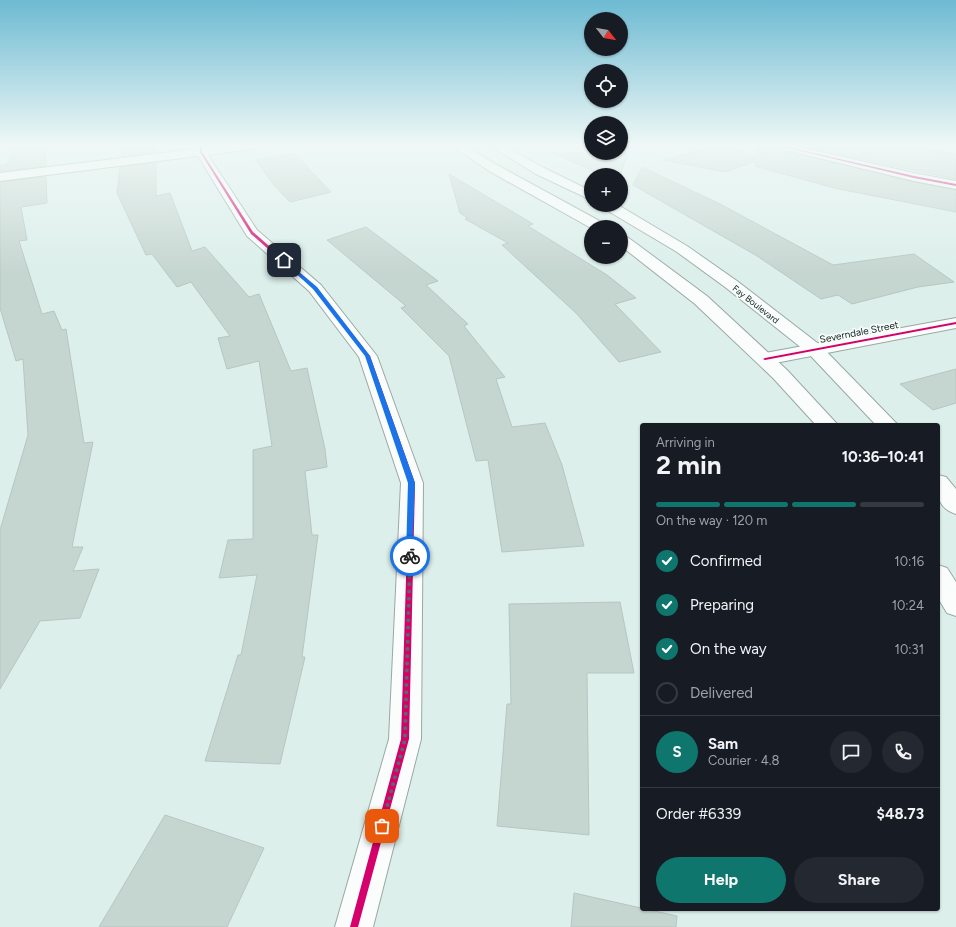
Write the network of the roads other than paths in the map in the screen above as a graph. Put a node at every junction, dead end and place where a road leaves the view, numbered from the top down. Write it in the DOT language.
graph roads {
  1 [pos="225,188"];
  2 [pos="530,188"];
  3 [pos="620,212"];
  4 [pos="587,220"];
  5 [pos="628,244"];
  6 [pos="956,323"];
  7 [pos="814,350"];
  8 [pos="765,359"];
  9 [pos="826,423"];
  10 [pos="886,423"];
  11 [pos="940,485"];
  12 [pos="956,505"];
  13 [pos="940,578"];
  14 [pos="956,605"];
  15 [pos="354,927"];
  1 -- 15 [label="street"];
  2 -- 4 [label="street"];
  3 -- 7 [label="street, Fay Boulevard"];
  5 -- 8 [label="street"];
  6 -- 7 [label="street, Severndale Street"];
  7 -- 8 [label="street, Severndale Street"];
  7 -- 10 [label="street, Fay Boulevard"];
  8 -- 9 [label="street"];
  11 -- 12 [label="street"];
  13 -- 14 [label="street"];
}
